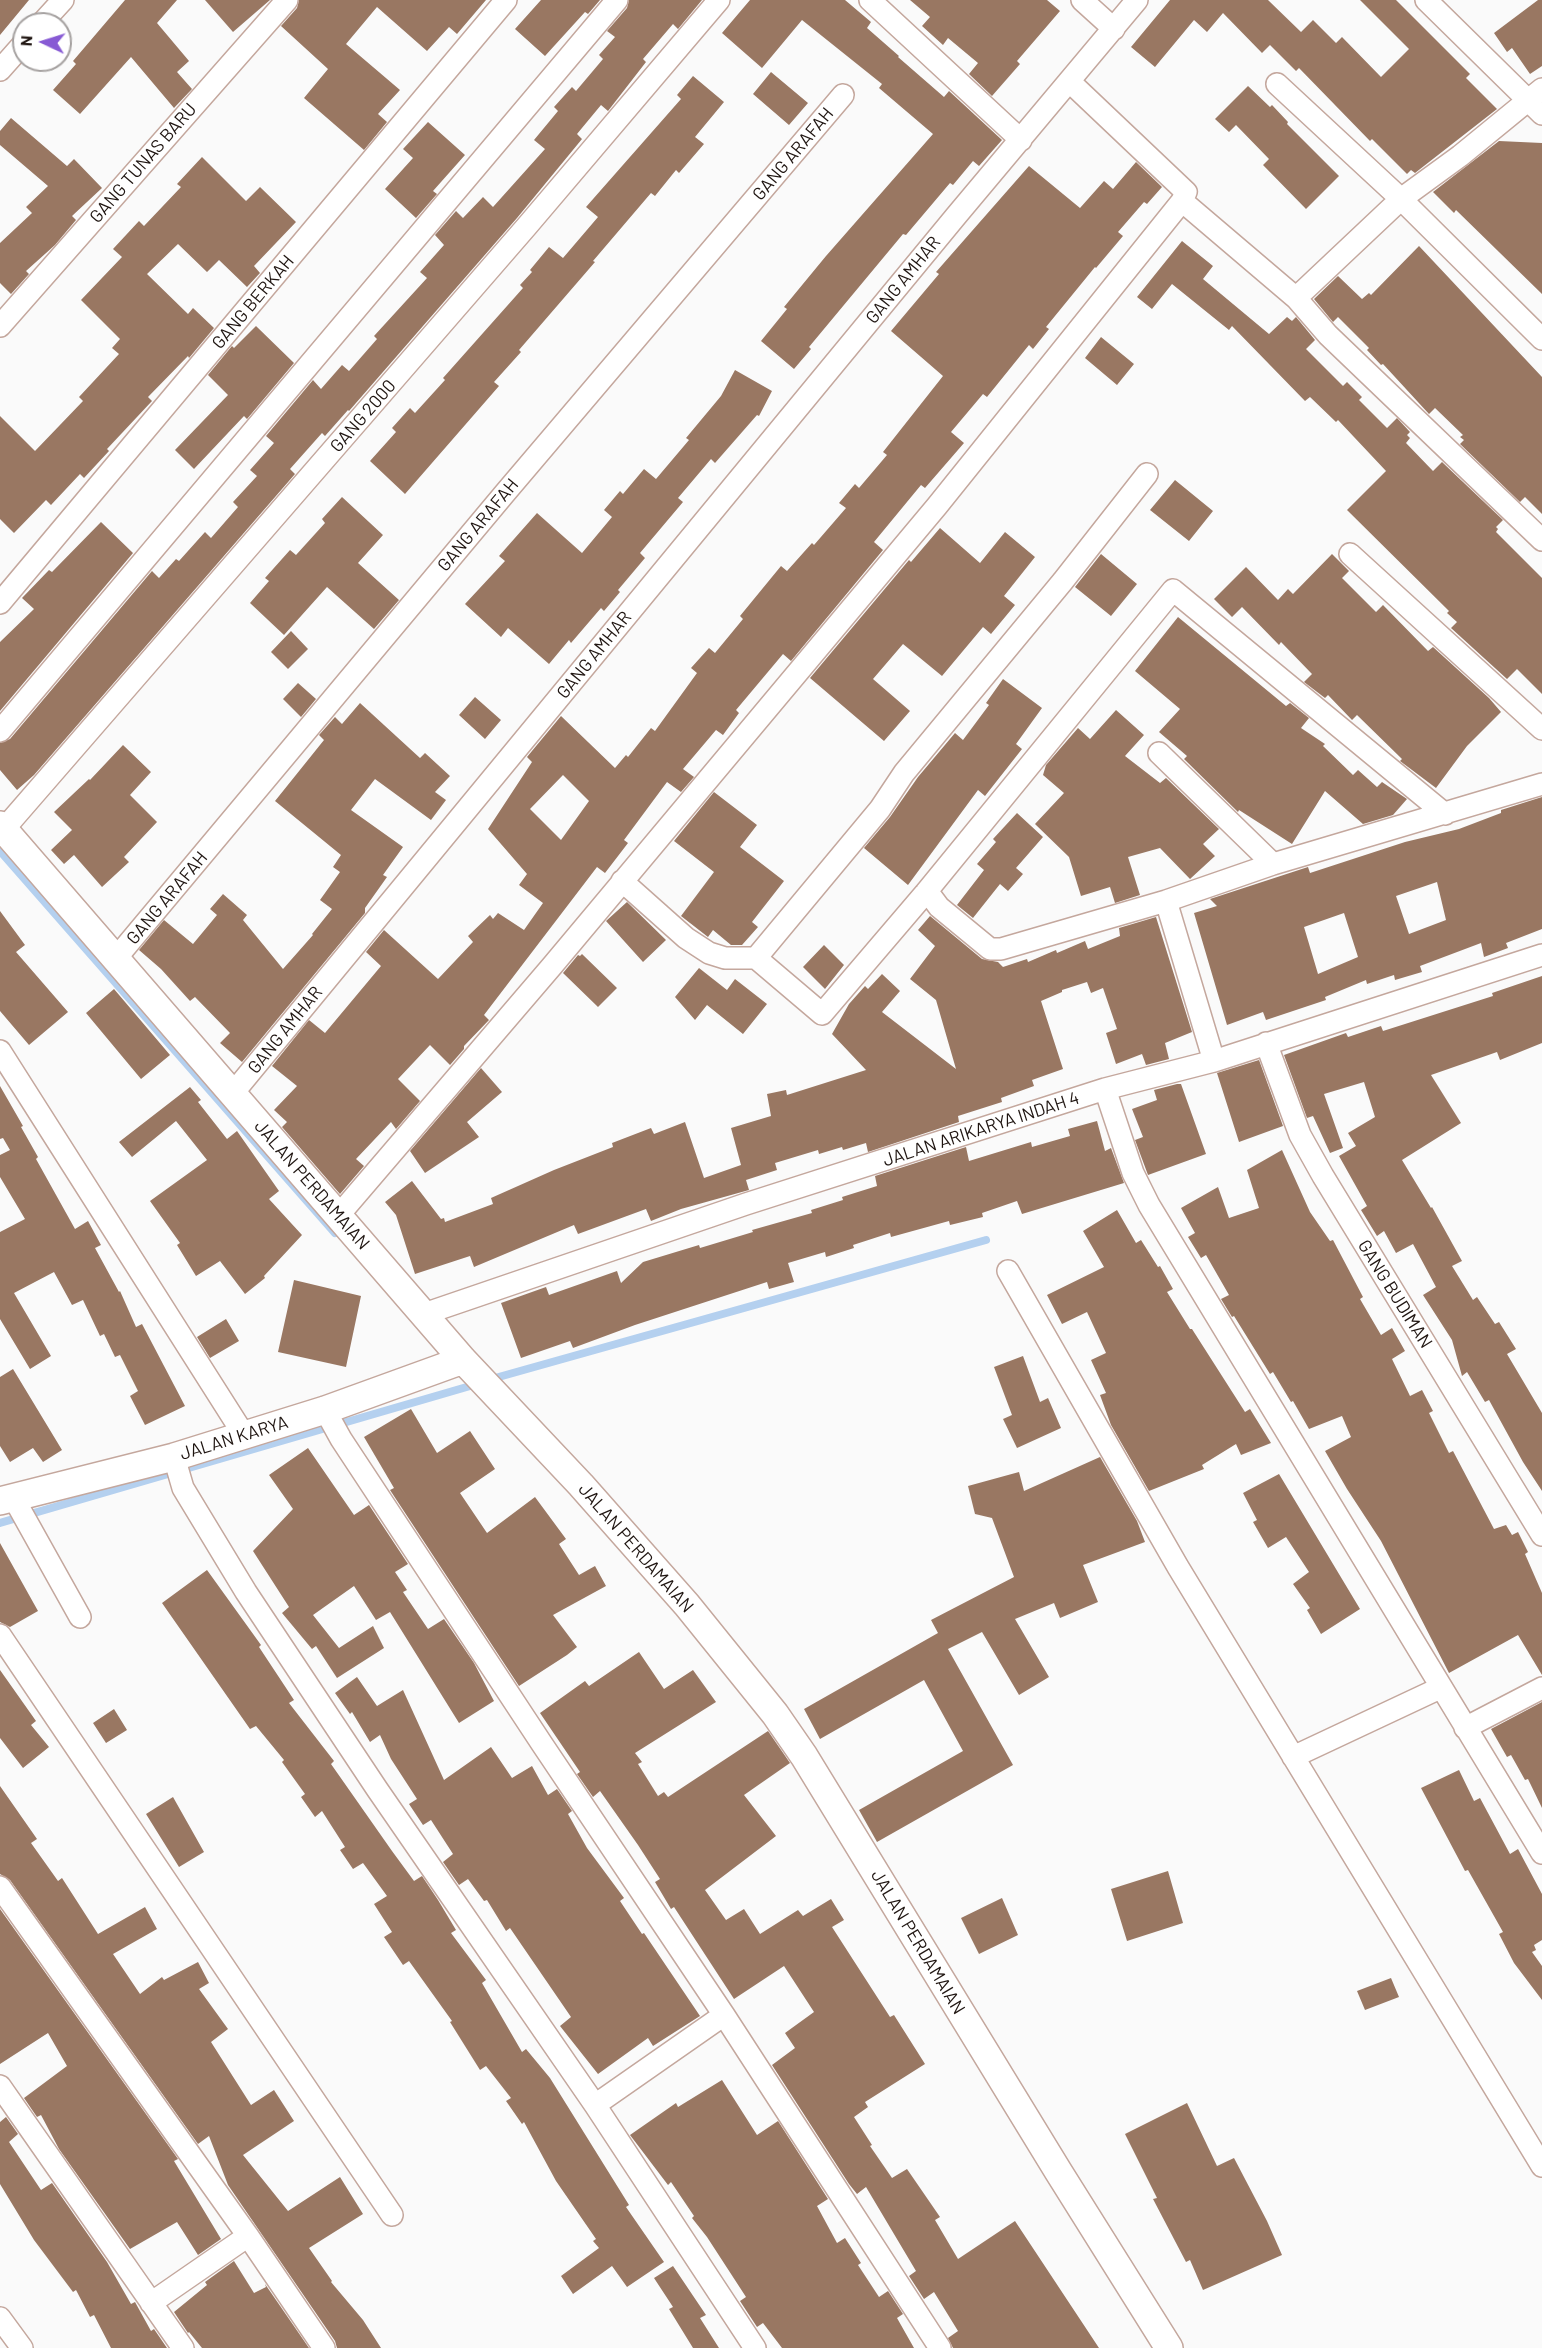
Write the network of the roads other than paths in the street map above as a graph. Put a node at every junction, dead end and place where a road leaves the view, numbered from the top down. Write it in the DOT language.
graph roads {
  1 [pos="63,0"];
  2 [pos="287,0"];
  3 [pos="506,0"];
  4 [pos="616,0"];
  5 [pos="719,0"];
  6 [pos="870,0"];
  7 [pos="1082,0"];
  8 [pos="1137,0"];
  9 [pos="1426,0"];
  10 [pos="52,12"];
  11 [pos="1114,29"];
  12 [pos="12,56"];
  13 [pos="0,69"];
  14 [pos="1070,82"];
  15 [pos="1277,84"];
  16 [pos="843,95"];
  17 [pos="1537,101"];
  18 [pos="1021,140"];
  19 [pos="1401,199"];
  20 [pos="1182,201"];
  21 [pos="1296,298"];
  22 [pos="0,326"];
  23 [pos="1542,339"];
  24 [pos="1147,474"];
  25 [pos="1542,540"];
  26 [pos="1350,554"];
  27 [pos="0,603"];
  28 [pos="1542,729"];
  29 [pos="0,731"];
  30 [pos="1159,753"];
  31 [pos="1542,784"];
  32 [pos="1445,814"];
  33 [pos="2,827"];
  34 [pos="1273,864"];
  35 [pos="621,881"];
  36 [pos="927,891"];
  37 [pos="1166,901"];
  38 [pos="1542,955"];
  39 [pos="117,957"];
  40 [pos="756,958"];
  41 [pos="1266,1043"];
  42 [pos="0,1051"];
  43 [pos="1214,1061"];
  44 [pos="1105,1089"];
  45 [pos="233,1093"];
  46 [pos="338,1216"];
  47 [pos="1008,1272"];
  48 [pos="424,1314"];
  49 [pos="457,1363"];
  50 [pos="332,1423"];
  51 [pos="244,1435"];
  52 [pos="176,1461"];
  53 [pos="7,1499"];
  54 [pos="1542,1535"];
  55 [pos="80,1617"];
  56 [pos="0,1635"];
  57 [pos="1440,1688"];
  58 [pos="1542,1688"];
  59 [pos="1465,1728"];
  60 [pos="1293,1756"];
  61 [pos="1542,1853"];
  62 [pos="0,1887"];
  63 [pos="724,2015"];
  64 [pos="0,2086"];
  65 [pos="595,2105"];
  66 [pos="1542,2166"];
  67 [pos="392,2215"];
  68 [pos="248,2236"];
  69 [pos="151,2303"];
  70 [pos="0,2318"];
  71 [pos="22,2348"];
  72 [pos="183,2348"];
  73 [pos="324,2348"];
  74 [pos="755,2348"];
  75 [pos="940,2348"];
  76 [pos="1169,2348"];
  1 -- 10 [label="street"];
  2 -- 22 [label="street, GANG TUNAS BARU"];
  3 -- 27 [label="street, GANG BERKAH"];
  4 -- 29 [label="street"];
  5 -- 33 [label="street, GANG 2000"];
  6 -- 18 [label="street"];
  7 -- 11 [label="street"];
  8 -- 11 [label="street, GANG AMHAR"];
  9 -- 17 [label="street"];
  11 -- 14 [label="street, GANG AMHAR"];
  12 -- 13 [label="street"];
  14 -- 18 [label="street, GANG AMHAR"];
  14 -- 20 [label="street"];
  15 -- 19 [label="street"];
  16 -- 39 [label="street, GANG ARAFAH"];
  17 -- 19 [label="street"];
  18 -- 45 [label="street, GANG AMHAR"];
  19 -- 21 [label="street"];
  19 -- 23 [label="street"];
  20 -- 21 [label="street"];
  20 -- 35 [label="street"];
  21 -- 25 [label="street"];
  24 -- 40 [label="street"];
  26 -- 28 [label="street"];
  30 -- 34 [label="street"];
  31 -- 32 [label="street"];
  32 -- 34 [label="street"];
  32 -- 36 [label="street"];
  33 -- 39 [label="street, JALAN PERDAMAIAN"];
  34 -- 37 [label="street"];
  35 -- 40 [label="street"];
  35 -- 46 [label="street"];
  36 -- 37 [label="street"];
  36 -- 40 [label="street"];
  37 -- 43 [label="street"];
  38 -- 41 [label="street, JALAN ARIKARYA INDAH 4"];
  39 -- 45 [label="street, JALAN PERDAMAIAN"];
  41 -- 43 [label="street, JALAN ARIKARYA INDAH 4"];
  41 -- 54 [label="street, GANG BUDIMAN"];
  42 -- 51 [label="street"];
  43 -- 44 [label="street, JALAN ARIKARYA INDAH 4"];
  44 -- 48 [label="street, JALAN ARIKARYA INDAH 4"];
  44 -- 57 [label="street"];
  45 -- 46 [label="street, JALAN PERDAMAIAN"];
  46 -- 48 [label="street, JALAN PERDAMAIAN"];
  47 -- 60 [label="street"];
  48 -- 49 [label="street, JALAN PERDAMAIAN"];
  49 -- 50 [label="street, JALAN KARYA"];
  49 -- 76 [label="street, JALAN PERDAMAIAN"];
  50 -- 51 [label="street, JALAN KARYA"];
  50 -- 63 [label="street"];
  51 -- 52 [label="street, JALAN KARYA"];
  52 -- 53 [label="street, JALAN KARYA"];
  52 -- 65 [label="street"];
  53 -- 55 [label="street"];
  56 -- 67 [label="street"];
  57 -- 59 [label="street"];
  57 -- 60 [label="street"];
  58 -- 59 [label="street"];
  59 -- 61 [label="street"];
  60 -- 66 [label="street"];
  62 -- 68 [label="street"];
  63 -- 65 [label="street"];
  63 -- 75 [label="street"];
  64 -- 69 [label="street"];
  65 -- 74 [label="street"];
  68 -- 69 [label="street"];
  68 -- 73 [label="street"];
  69 -- 72 [label="street"];
  70 -- 71 [label="street"];
}
